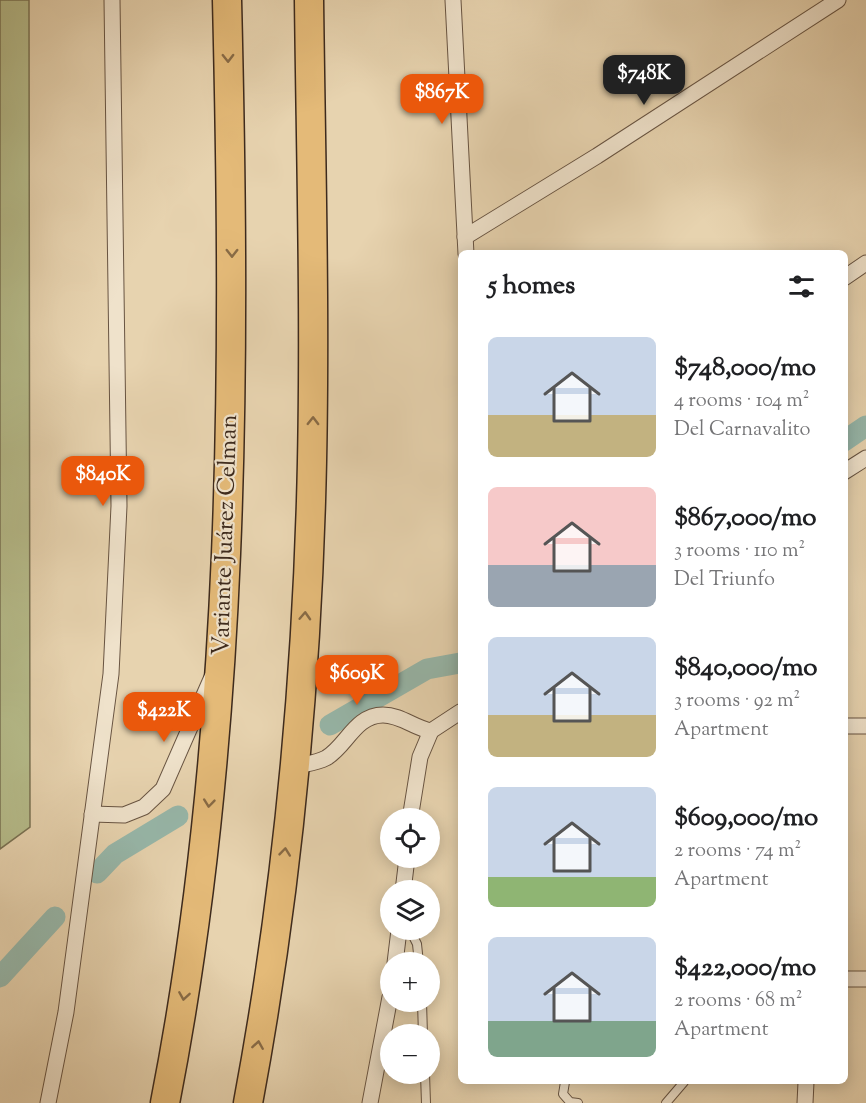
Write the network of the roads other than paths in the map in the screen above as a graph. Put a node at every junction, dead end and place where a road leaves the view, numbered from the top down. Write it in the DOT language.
graph roads {
  1 [pos="112,0"];
  2 [pos="227,0"];
  3 [pos="309,0"];
  4 [pos="453,0"];
  5 [pos="838,0"];
  6 [pos="465,237"];
  7 [pos="466,250"];
  8 [pos="866,264"];
  9 [pos="848,275"];
  10 [pos="866,459"];
  11 [pos="848,470"];
  12 [pos="221,658"];
  13 [pos="458,712"];
  14 [pos="848,726"];
  15 [pos="866,726"];
  16 [pos="431,731"];
  17 [pos="294,766"];
  18 [pos="412,808"];
  19 [pos="92,814"];
  20 [pos="848,979"];
  21 [pos="866,979"];
  22 [pos="387,1012"];
  23 [pos="425,1084"];
  24 [pos="565,1084"];
  25 [pos="682,1084"];
  26 [pos="806,1084"];
  27 [pos="48,1103"];
  28 [pos="165,1103"];
  29 [pos="248,1103"];
  30 [pos="370,1103"];
  31 [pos="426,1103"];
  32 [pos="578,1103"];
  33 [pos="666,1103"];
  34 [pos="805,1103"];
  1 -- 19 [label="street"];
  2 -- 12 [label="highway, Variante Juárez Celman, one-way"];
  17 -- 3 [label="highway, one-way"];
  4 -- 6 [label="street"];
  5 -- 6 [label="street"];
  6 -- 7 [label="street"];
  8 -- 9 [label="street"];
  10 -- 11 [label="street"];
  12 -- 19 [label="street"];
  12 -- 28 [label="highway, Variante Juárez Celman, one-way"];
  13 -- 16 [label="street"];
  14 -- 15 [label="street"];
  16 -- 17 [label="street"];
  16 -- 18 [label="street"];
  29 -- 17 [label="highway, one-way"];
  19 -- 27 [label="street"];
  20 -- 21 [label="street"];
  22 -- 30 [label="street"];
  23 -- 31 [label="lane"];
  24 -- 32 [label="lane"];
  25 -- 33 [label="lane"];
  26 -- 34 [label="street"];
}
